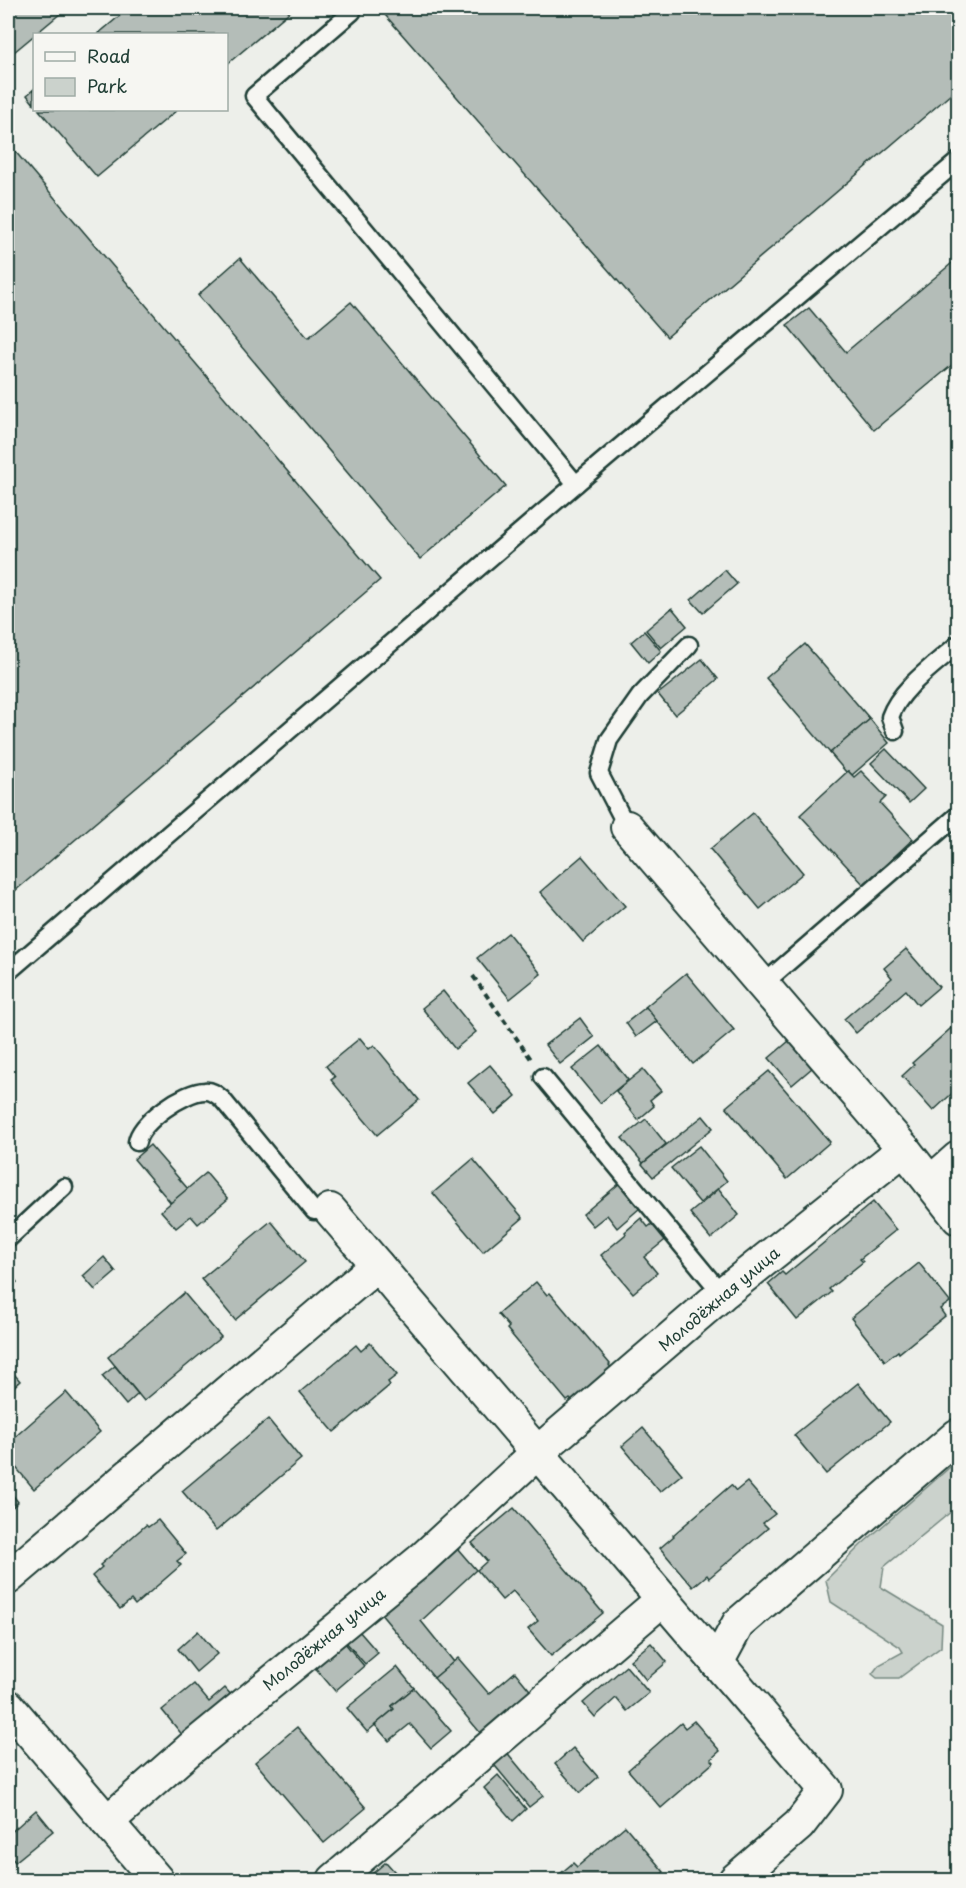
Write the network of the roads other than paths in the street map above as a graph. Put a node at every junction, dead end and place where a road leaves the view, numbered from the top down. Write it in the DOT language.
graph roads {
  1 [pos="352,12"];
  2 [pos="958,160"];
  3 [pos="576,484"];
  4 [pos="958,644"];
  5 [pos="689,645"];
  6 [pos="895,731"];
  7 [pos="958,815"];
  8 [pos="627,826"];
  9 [pos="8,972"];
  10 [pos="762,985"];
  11 [pos="543,1077"];
  12 [pos="137,1142"];
  13 [pos="904,1149"];
  14 [pos="958,1158"];
  15 [pos="931,1182"];
  16 [pos="64,1187"];
  17 [pos="330,1210"];
  18 [pos="958,1218"];
  19 [pos="8,1239"];
  20 [pos="377,1265"];
  21 [pos="722,1294"];
  22 [pos="958,1435"];
  23 [pos="538,1452"];
  24 [pos="8,1578"];
  25 [pos="663,1599"];
  26 [pos="717,1662"];
  27 [pos="8,1706"];
  28 [pos="107,1822"];
  29 [pos="158,1881"];
  30 [pos="334,1881"];
  31 [pos="735,1881"];
  1 -- 3 [label="lane"];
  2 -- 3 [label="lane"];
  3 -- 9 [label="lane"];
  4 -- 6 [label="lane"];
  5 -- 8 [label="lane"];
  7 -- 10 [label="lane"];
  8 -- 10 [label="street"];
  10 -- 13 [label="street"];
  11 -- 21 [label="lane"];
  12 -- 17 [label="lane"];
  13 -- 15 [label="street"];
  13 -- 21 [label="street, Молодёжная улица"];
  14 -- 15 [label="street"];
  15 -- 18 [label="street"];
  16 -- 19 [label="lane"];
  17 -- 20 [label="street"];
  20 -- 23 [label="street"];
  20 -- 24 [label="street"];
  21 -- 23 [label="street, Молодёжная улица"];
  22 -- 26 [label="street"];
  23 -- 25 [label="street"];
  23 -- 28 [label="street, Молодёжная улица"];
  25 -- 26 [label="street"];
  25 -- 30 [label="street"];
  26 -- 31 [label="street"];
  27 -- 28 [label="street"];
  28 -- 29 [label="street"];
}
